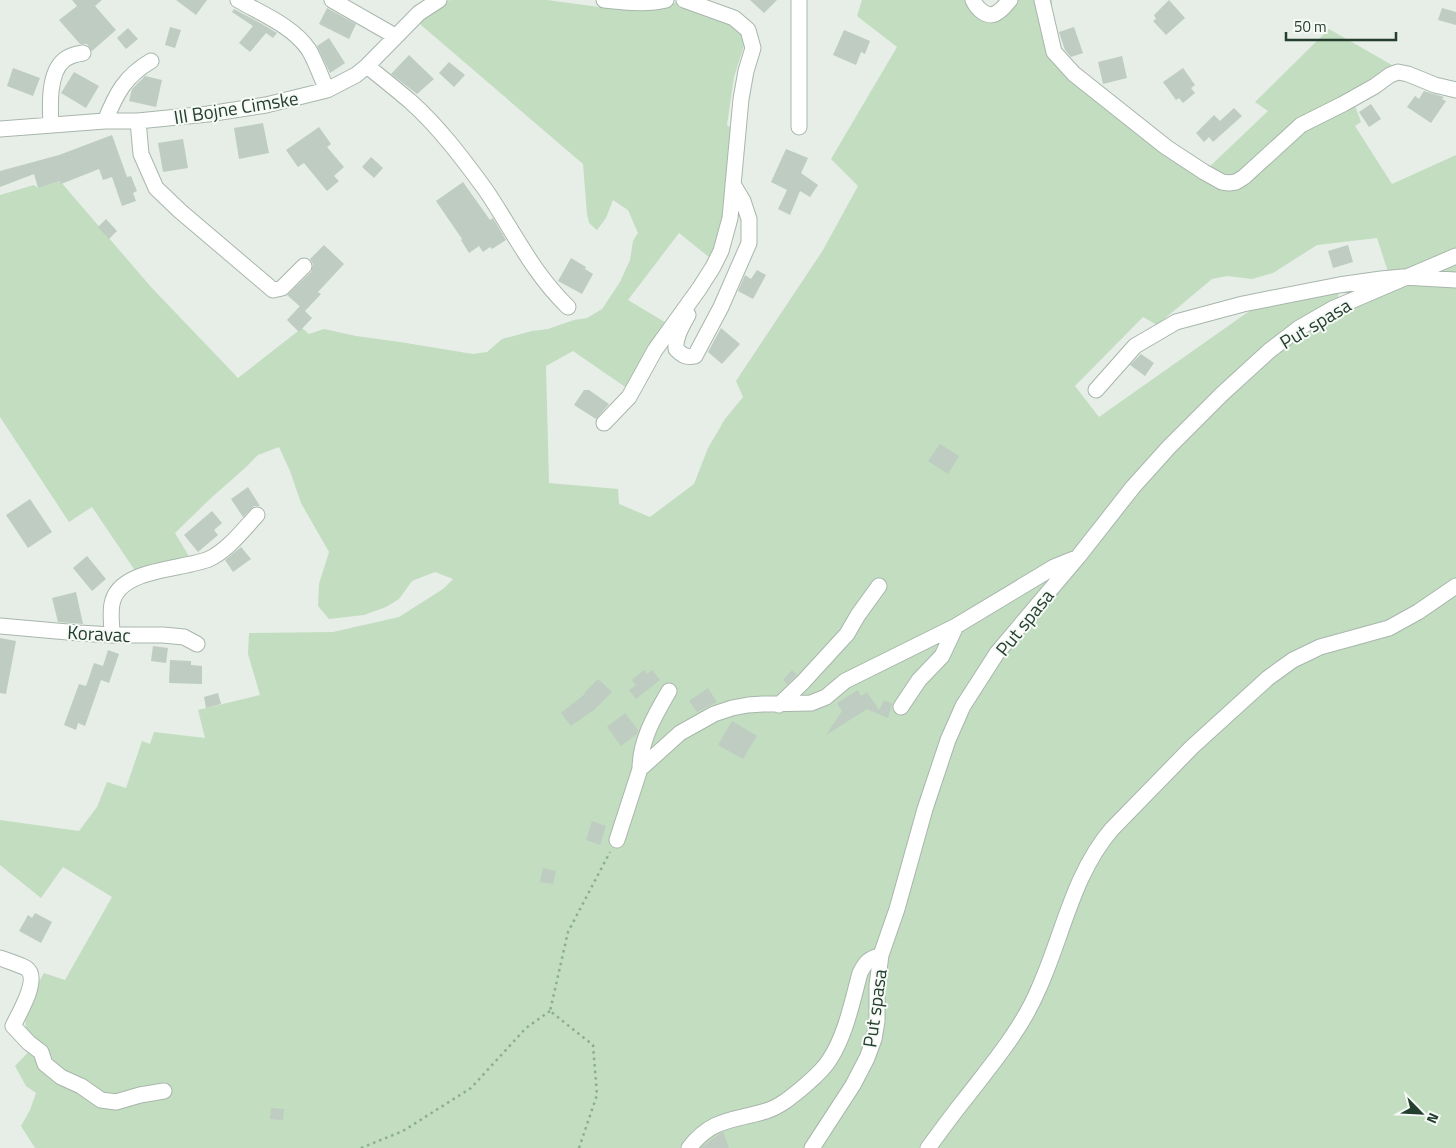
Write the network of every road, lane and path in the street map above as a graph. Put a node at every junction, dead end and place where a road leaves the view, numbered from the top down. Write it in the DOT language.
graph roads {
  1 [pos="238,0"];
  2 [pos="332,0"];
  3 [pos="438,0"];
  4 [pos="604,0"];
  5 [pos="666,0"];
  6 [pos="684,0"];
  7 [pos="799,0"];
  8 [pos="973,0"];
  9 [pos="1010,0"];
  10 [pos="1042,0"];
  11 [pos="395,36"];
  12 [pos="83,53"];
  13 [pos="151,61"];
  14 [pos="367,66"];
  15 [pos="327,90"];
  16 [pos="1456,90"];
  17 [pos="138,121"];
  18 [pos="105,122"];
  19 [pos="51,125"];
  20 [pos="799,127"];
  21 [pos="0,129"];
  22 [pos="734,184"];
  23 [pos="1456,256"];
  24 [pos="304,266"];
  25 [pos="1403,278"];
  26 [pos="1456,280"];
  27 [pos="699,289"];
  28 [pos="568,307"];
  29 [pos="1096,390"];
  30 [pos="604,423"];
  31 [pos="257,515"];
  32 [pos="1078,557"];
  33 [pos="879,586"];
  34 [pos="1456,586"];
  35 [pos="0,626"];
  36 [pos="956,626"];
  37 [pos="112,635"];
  38 [pos="197,644"];
  39 [pos="668,690"];
  40 [pos="779,705"];
  41 [pos="901,707"];
  42 [pos="640,769"];
  43 [pos="617,840"];
  44 [pos="881,955"];
  45 [pos="0,958"];
  46 [pos="550,1010"];
  47 [pos="164,1091"];
  48 [pos="361,1148"];
  49 [pos="579,1148"];
  50 [pos="689,1148"];
  51 [pos="812,1148"];
  52 [pos="928,1148"];
  1 -- 15 [label="street"];
  2 -- 11 [label="street"];
  3 -- 11 [label="street, III Bojne Cimske"];
  4 -- 5 [label="street"];
  6 -- 22 [label="street"];
  7 -- 20 [label="street"];
  8 -- 9 [label="street"];
  10 -- 16 [label="street"];
  11 -- 14 [label="street, III Bojne Cimske"];
  12 -- 19 [label="street"];
  13 -- 18 [label="street"];
  14 -- 15 [label="street, III Bojne Cimske"];
  14 -- 28 [label="street"];
  15 -- 17 [label="street, III Bojne Cimske"];
  17 -- 18 [label="street, III Bojne Cimske"];
  17 -- 24 [label="street"];
  18 -- 19 [label="street, III Bojne Cimske"];
  19 -- 21 [label="street, III Bojne Cimske"];
  22 -- 27 [label="street"];
  22 -- 27 [label="street"];
  23 -- 25 [label="street, Put spasa"];
  25 -- 26 [label="street"];
  25 -- 29 [label="street"];
  25 -- 32 [label="street, Put spasa"];
  27 -- 30 [label="street"];
  31 -- 37 [label="street"];
  32 -- 36 [label="street"];
  32 -- 44 [label="street, Put spasa"];
  33 -- 40 [label="street"];
  34 -- 52 [label="street"];
  35 -- 37 [label="street, Koravac"];
  36 -- 40 [label="street"];
  36 -- 41 [label="street"];
  37 -- 38 [label="street, Koravac"];
  39 -- 42 [label="street"];
  40 -- 42 [label="street"];
  42 -- 43 [label="street"];
  43 -- 46 [label="path"];
  44 -- 50 [label="street"];
  44 -- 51 [label="street, Put spasa"];
  45 -- 47 [label="street"];
  46 -- 48 [label="path"];
  46 -- 49 [label="path"];
}
